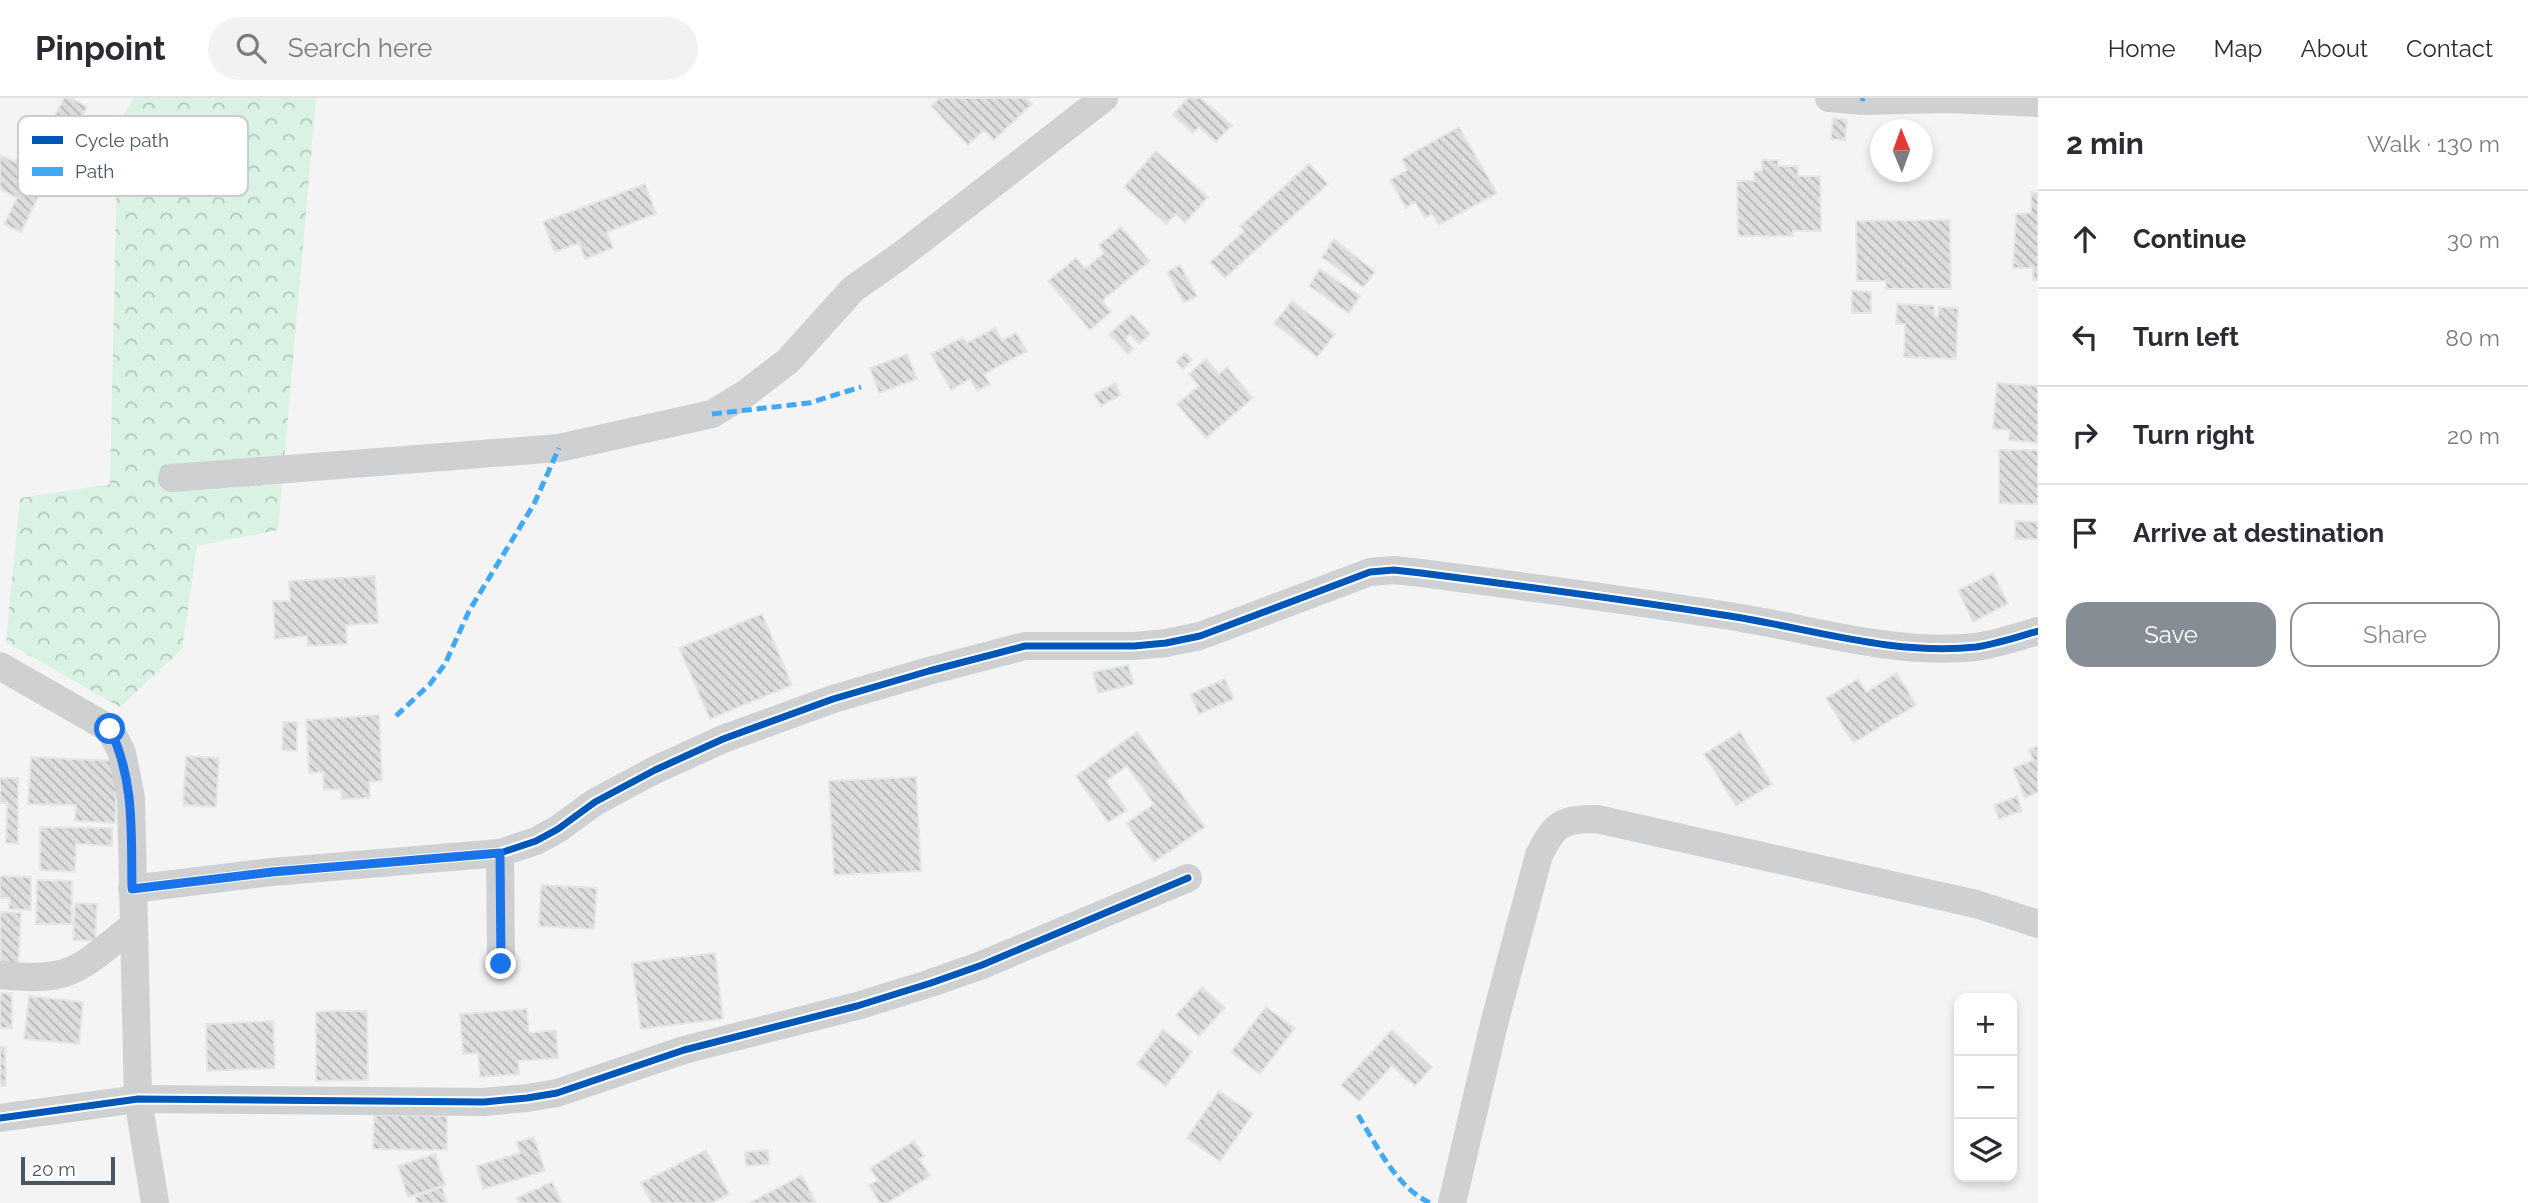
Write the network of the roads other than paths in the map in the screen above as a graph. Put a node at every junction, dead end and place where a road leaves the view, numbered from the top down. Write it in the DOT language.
graph roads {
  1 [pos="1104,98"];
  2 [pos="1829,98"];
  3 [pos="2038,103"];
  4 [pos="172,478"];
  5 [pos="2038,631"];
  6 [pos="0,666"];
  7 [pos="500,853"];
  8 [pos="1188,878"];
  9 [pos="132,889"];
  10 [pos="2038,924"];
  11 [pos="132,926"];
  12 [pos="501,964"];
  13 [pos="0,975"];
  14 [pos="138,1100"];
  15 [pos="0,1118"];
  16 [pos="155,1203"];
  17 [pos="1452,1203"];
  1 -- 4 [label="street"];
  2 -- 3 [label="street"];
  5 -- 7 [label="street"];
  6 -- 9 [label="street"];
  7 -- 9 [label="street"];
  7 -- 12 [label="street"];
  8 -- 14 [label="street"];
  9 -- 11 [label="street"];
  10 -- 17 [label="street"];
  11 -- 13 [label="street"];
  11 -- 14 [label="street"];
  14 -- 15 [label="street"];
  14 -- 16 [label="street"];
}
